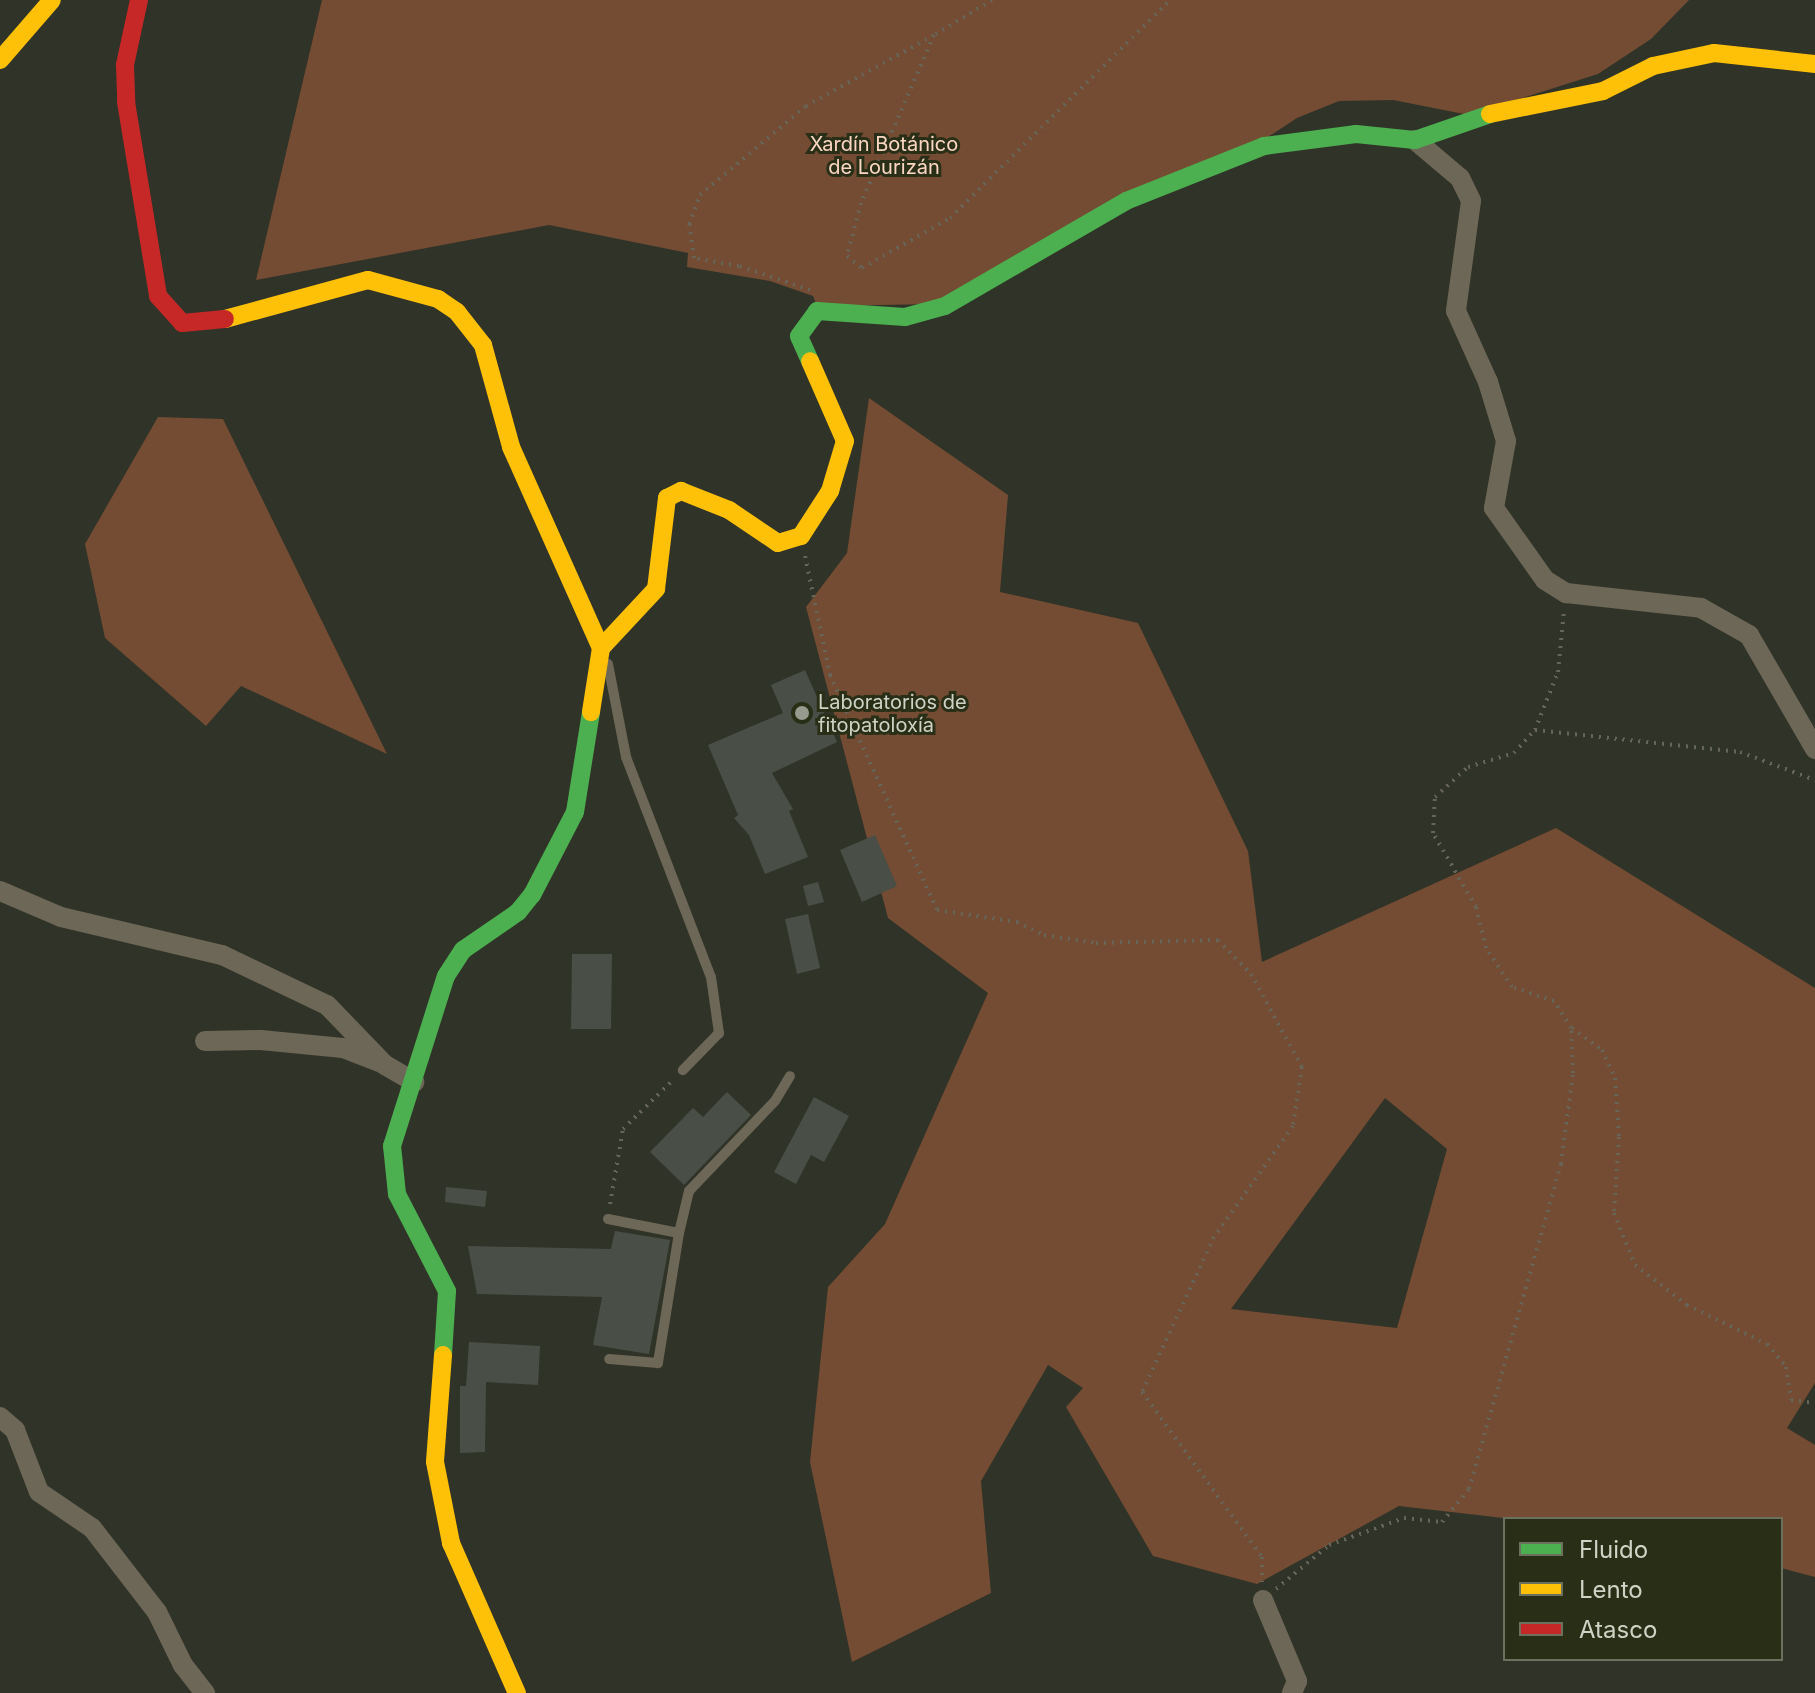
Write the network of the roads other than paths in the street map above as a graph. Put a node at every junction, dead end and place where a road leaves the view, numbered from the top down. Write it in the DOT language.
graph roads {
  1 [pos="52,0"];
  2 [pos="139,0"];
  3 [pos="0,60"];
  4 [pos="1815,64"];
  5 [pos="1415,140"];
  6 [pos="601,648"];
  7 [pos="1815,749"];
  8 [pos="0,891"];
  9 [pos="205,1041"];
  10 [pos="385,1065"];
  11 [pos="683,1070"];
  12 [pos="790,1076"];
  13 [pos="414,1082"];
  14 [pos="608,1219"];
  15 [pos="679,1233"];
  16 [pos="609,1359"];
  17 [pos="0,1417"];
  18 [pos="1263,1600"];
  19 [pos="205,1693"];
  20 [pos="517,1693"];
  21 [pos="1292,1693"];
  1 -- 3 [label="street"];
  2 -- 6 [label="street"];
  4 -- 5 [label="street"];
  5 -- 6 [label="street"];
  5 -- 7 [label="street"];
  6 -- 11 [label="lane"];
  6 -- 13 [label="street"];
  8 -- 10 [label="street"];
  9 -- 10 [label="street"];
  10 -- 13 [label="street"];
  12 -- 15 [label="lane"];
  13 -- 20 [label="street"];
  14 -- 15 [label="lane"];
  15 -- 16 [label="lane"];
  17 -- 19 [label="street"];
  18 -- 21 [label="street"];
}
